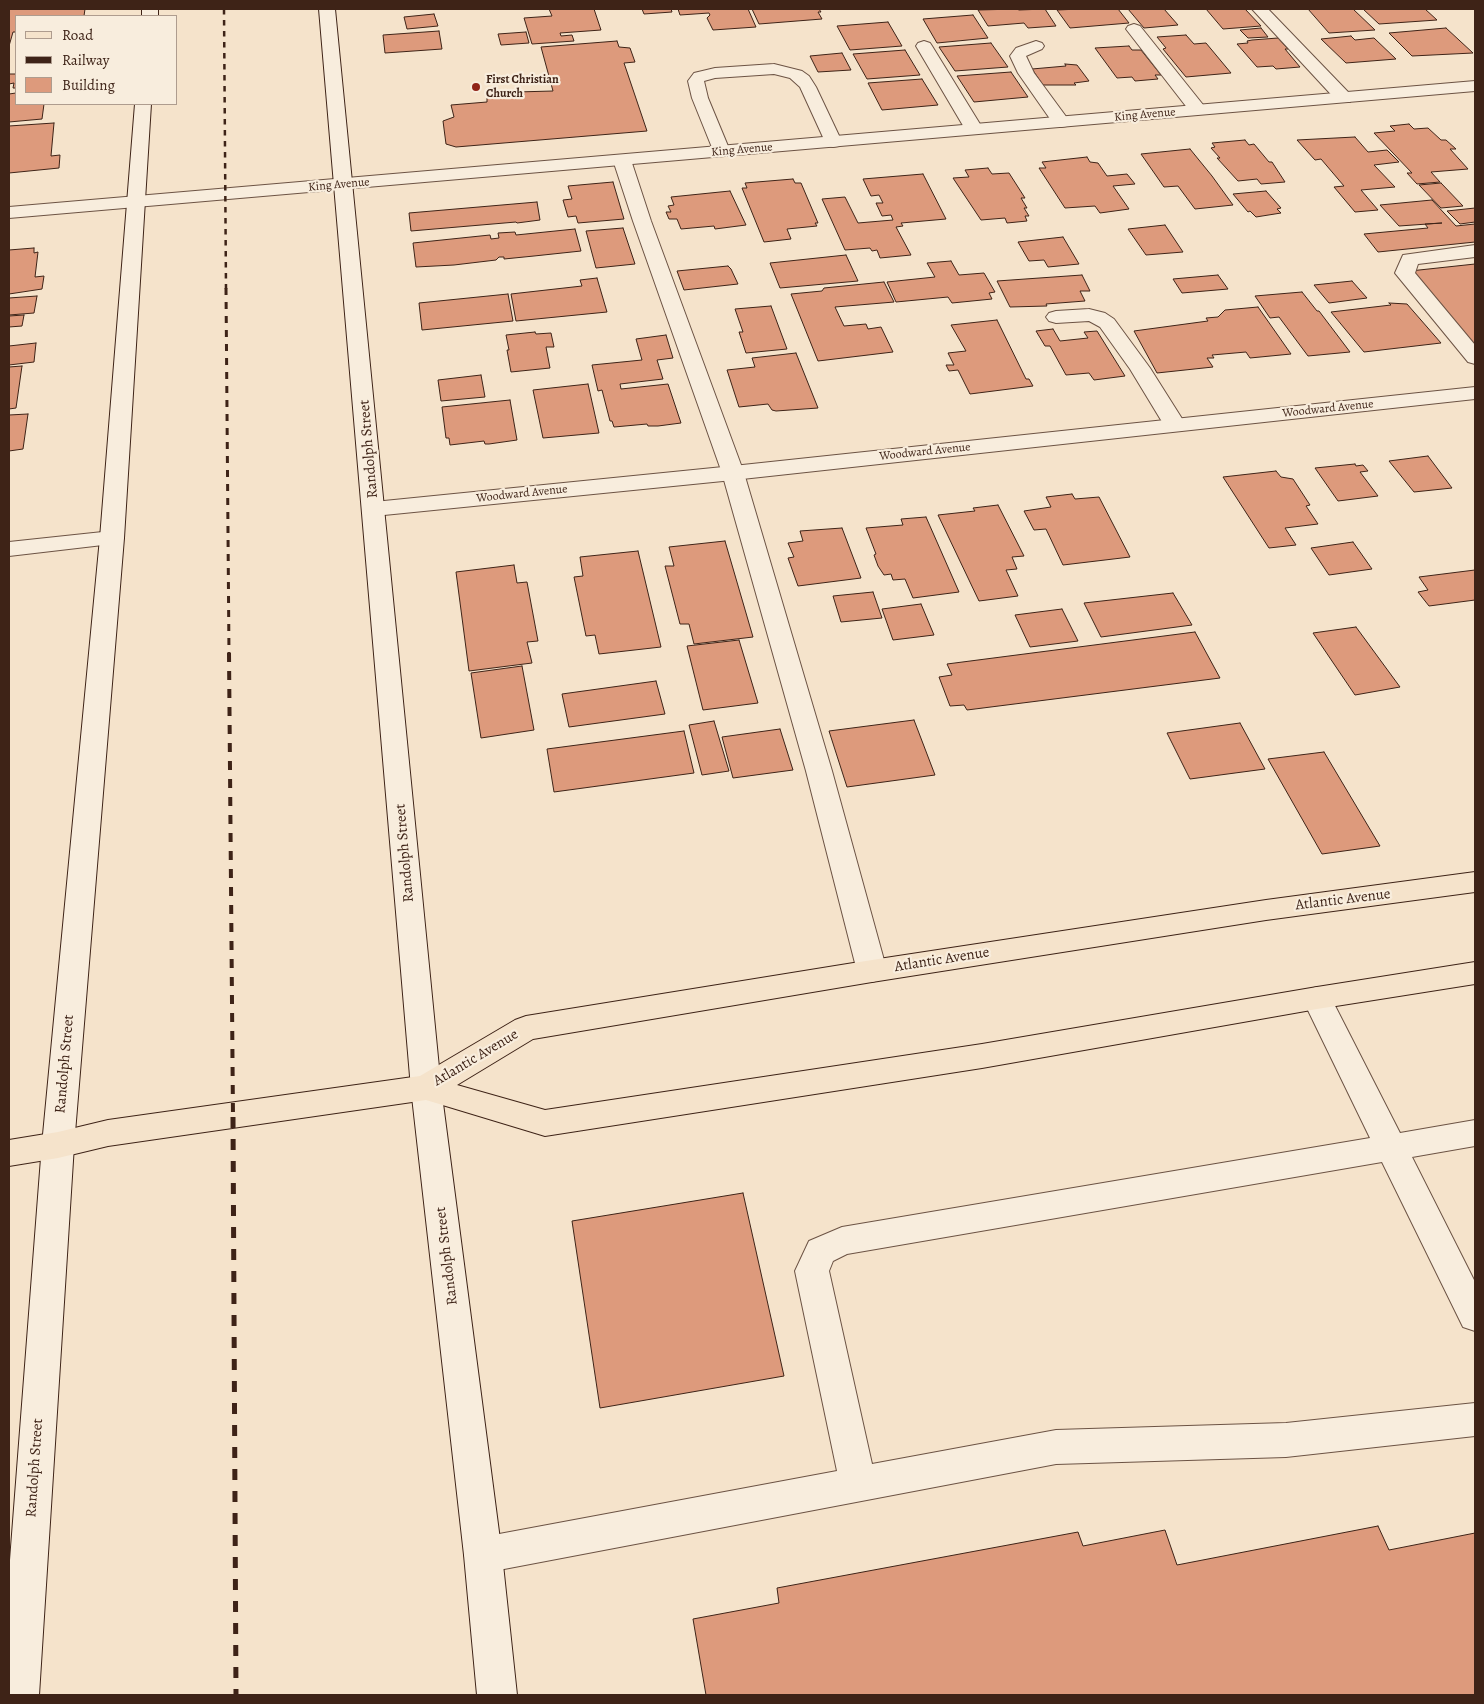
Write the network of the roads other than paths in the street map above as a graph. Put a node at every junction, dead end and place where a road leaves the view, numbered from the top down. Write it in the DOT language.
graph roads {
  1 [pos="327,9"];
  2 [pos="1260,9"];
  3 [pos="1134,29"];
  4 [pos="924,46"];
  5 [pos="1036,46"];
  6 [pos="1475,86"];
  7 [pos="1344,98"];
  8 [pos="143,105"];
  9 [pos="1198,110"];
  10 [pos="1061,122"];
  11 [pos="974,130"];
  12 [pos="832,142"];
  13 [pos="721,151"];
  14 [pos="622,160"];
  15 [pos="345,185"];
  16 [pos="135,202"];
  17 [pos="9,213"];
  18 [pos="1475,251"];
  19 [pos="1056,317"];
  20 [pos="1475,358"];
  21 [pos="1475,393"];
  22 [pos="1175,425"];
  23 [pos="733,473"];
  24 [pos="374,509"];
  25 [pos="112,538"];
  26 [pos="9,549"];
  27 [pos="1475,882"];
  28 [pos="872,971"];
  29 [pos="1475,973"];
  30 [pos="1317,998"];
  31 [pos="426,1088"];
  32 [pos="1475,1133"];
  33 [pos="58,1144"];
  34 [pos="1391,1148"];
  35 [pos="9,1153"];
  36 [pos="1475,1316"];
  37 [pos="1475,1420"];
  38 [pos="858,1483"];
  39 [pos="483,1555"];
  40 [pos="19,1695"];
  41 [pos="497,1695"];
  1 -- 15 [label="street, Randolph Street"];
  2 -- 7 [label="street"];
  3 -- 9 [label="street"];
  4 -- 11 [label="street"];
  5 -- 10 [label="street"];
  6 -- 7 [label="street, King Avenue"];
  7 -- 9 [label="street, King Avenue"];
  8 -- 16 [label="street, Randolph Street"];
  9 -- 10 [label="street, King Avenue"];
  10 -- 11 [label="street, King Avenue"];
  11 -- 12 [label="street, King Avenue"];
  12 -- 13 [label="street, King Avenue"];
  12 -- 13 [label="street"];
  13 -- 14 [label="street, King Avenue"];
  14 -- 15 [label="street, King Avenue"];
  14 -- 23 [label="street"];
  15 -- 16 [label="street, King Avenue"];
  15 -- 24 [label="street, Randolph Street"];
  16 -- 17 [label="street, King Avenue"];
  16 -- 25 [label="street, Randolph Street"];
  18 -- 20 [label="street"];
  19 -- 22 [label="street"];
  21 -- 22 [label="street, Woodward Avenue"];
  22 -- 23 [label="street, Woodward Avenue"];
  23 -- 24 [label="street, Woodward Avenue"];
  23 -- 28 [label="street"];
  24 -- 31 [label="street, Randolph Street"];
  25 -- 26 [label="street"];
  25 -- 33 [label="street, Randolph Street"];
  27 -- 28 [label="main road, Atlantic Avenue"];
  28 -- 31 [label="main road, Atlantic Avenue"];
  29 -- 30 [label="main road, Atlantic Avenue"];
  30 -- 31 [label="main road, Atlantic Avenue"];
  30 -- 34 [label="street"];
  31 -- 33 [label="main road, Atlantic Avenue"];
  31 -- 39 [label="street, Randolph Street"];
  32 -- 34 [label="street"];
  33 -- 35 [label="main road, Atlantic Avenue"];
  33 -- 40 [label="street, Randolph Street"];
  34 -- 36 [label="street"];
  34 -- 38 [label="street"];
  37 -- 38 [label="street"];
  38 -- 39 [label="street"];
  39 -- 41 [label="street, Randolph Street"];
}
